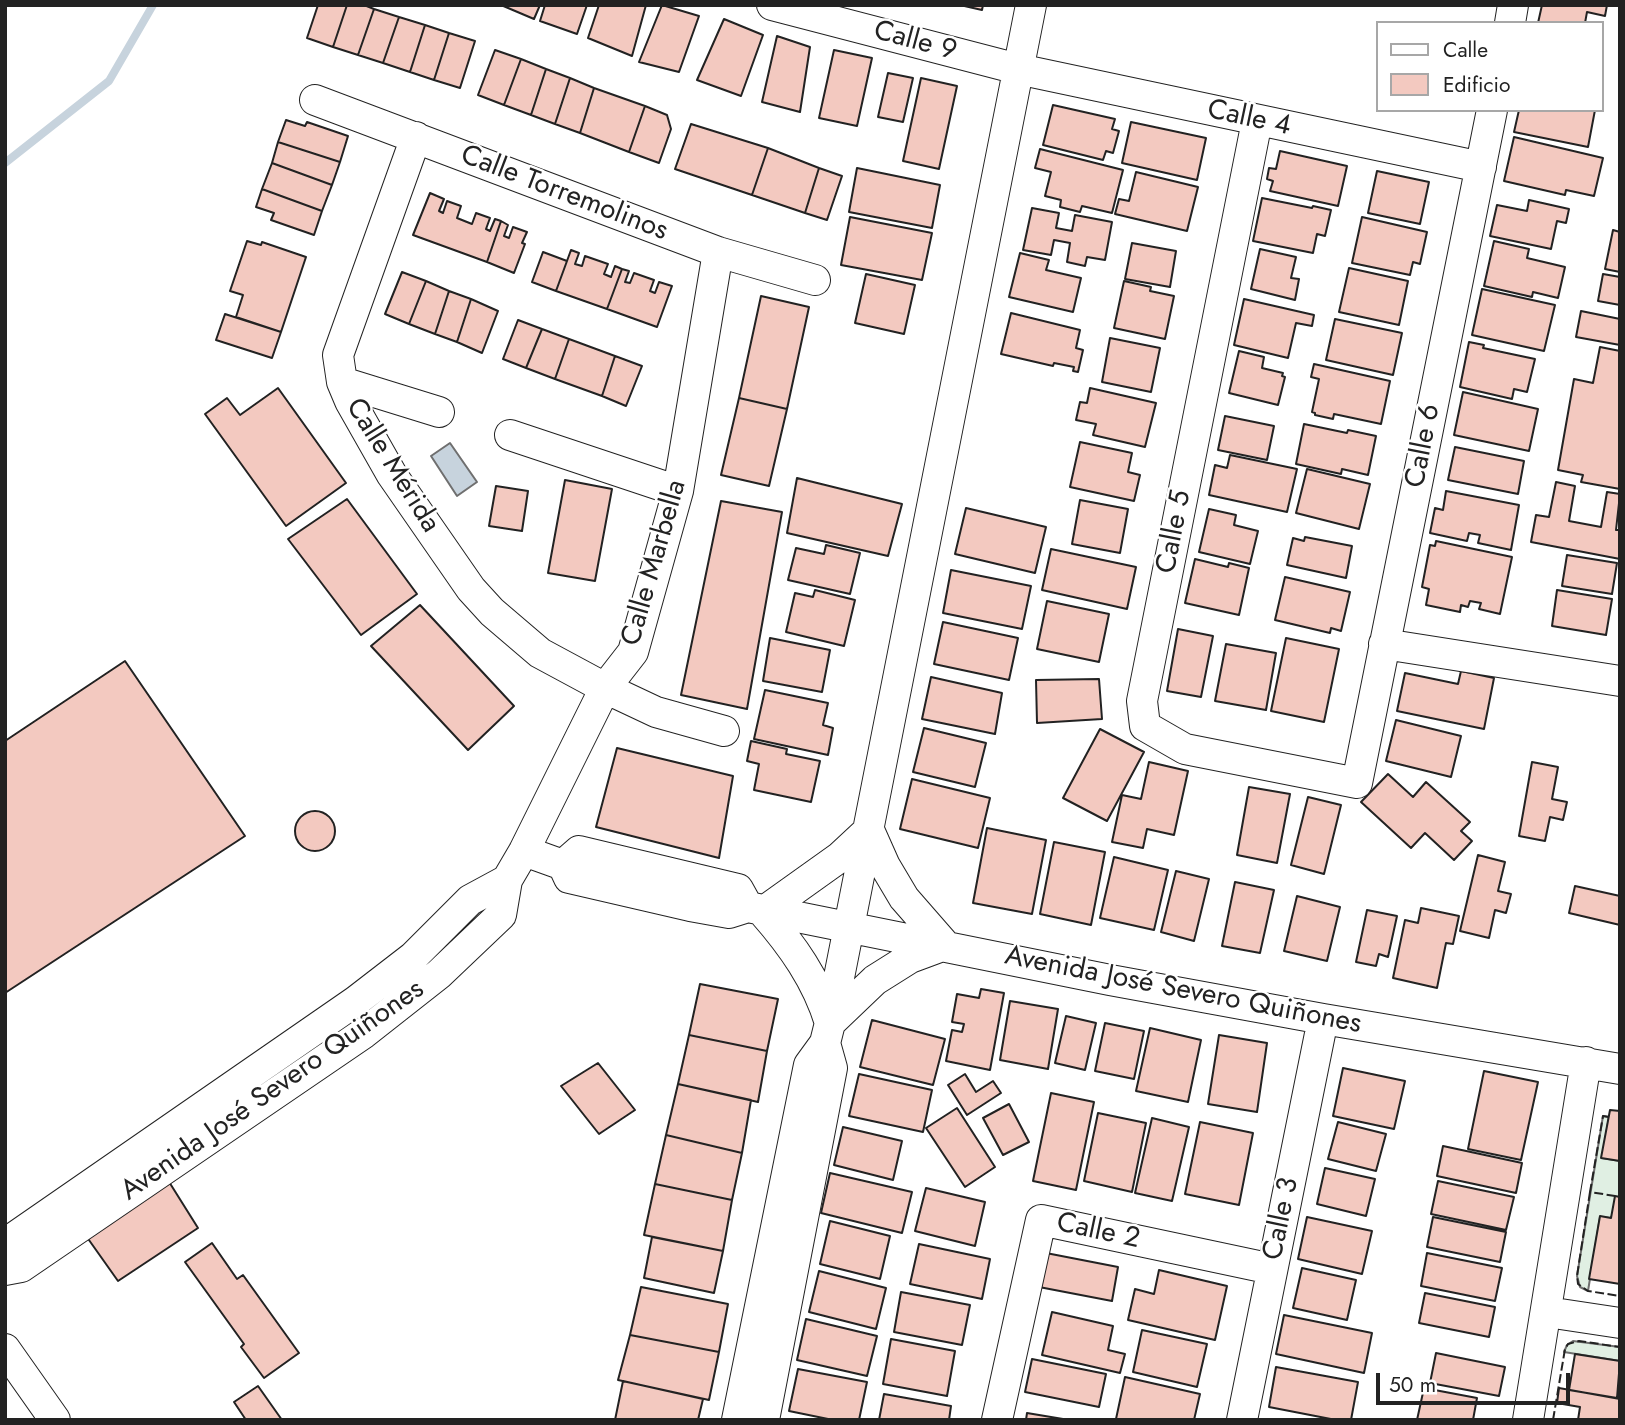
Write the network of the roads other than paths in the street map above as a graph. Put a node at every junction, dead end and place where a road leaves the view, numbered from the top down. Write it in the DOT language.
graph roads {
  1 [pos="772,5"];
  2 [pos="1031,5"];
  3 [pos="1018,69"];
  4 [pos="315,100"];
  5 [pos="1492,112"];
  6 [pos="1257,121"];
  7 [pos="416,137"];
  8 [pos="1480,167"];
  9 [pos="718,252"];
  10 [pos="815,280"];
  11 [pos="341,382"];
  12 [pos="439,412"];
  13 [pos="510,435"];
  14 [pos="678,491"];
  15 [pos="1384,644"];
  16 [pos="1620,681"];
  17 [pos="605,688"];
  18 [pos="724,731"];
  19 [pos="1357,783"];
  20 [pos="869,830"];
  21 [pos="524,851"];
  22 [pos="507,880"];
  23 [pos="755,910"];
  24 [pos="849,928"];
  25 [pos="945,945"];
  26 [pos="1323,1019"];
  27 [pos="827,1033"];
  28 [pos="307,1035"];
  29 [pos="325,1059"];
  30 [pos="1586,1062"];
  31 [pos="1620,1069"];
  32 [pos="153,1141"];
  33 [pos="172,1164"];
  34 [pos="80,1209"];
  35 [pos="5,1249"];
  36 [pos="1272,1269"];
  37 [pos="5,1270"];
  38 [pos="1547,1311"];
  39 [pos="1620,1323"];
  40 [pos="5,1349"];
  41 [pos="55,1420"];
  42 [pos="737,1420"];
  43 [pos="764,1420"];
  44 [pos="997,1420"];
  45 [pos="1241,1420"];
  46 [pos="1528,1420"];
  1 -- 3 [label="street, Calle 9"];
  2 -- 3 [label="street"];
  3 -- 6 [label="street, Calle 4"];
  3 -- 20 [label="street"];
  4 -- 7 [label="street, Calle Torremolinos"];
  5 -- 8 [label="street, Calle 6"];
  6 -- 8 [label="street, Calle 4"];
  6 -- 19 [label="street, Calle 5"];
  7 -- 9 [label="street, Calle Torremolinos"];
  7 -- 11 [label="street, Calle Mérida"];
  8 -- 15 [label="street, Calle 6"];
  9 -- 10 [label="street, Calle Torremolinos"];
  9 -- 14 [label="street, Calle Marbella"];
  11 -- 12 [label="street"];
  11 -- 17 [label="street, Calle Mérida"];
  13 -- 14 [label="street"];
  14 -- 17 [label="street, Calle Marbella"];
  15 -- 16 [label="street"];
  15 -- 19 [label="street, Calle 6"];
  17 -- 18 [label="street, Calle Mérida"];
  17 -- 21 [label="street, Calle Marbella"];
  20 -- 23 [label="street"];
  20 -- 24 [label="street"];
  20 -- 25 [label="street"];
  21 -- 22 [label="street, Avenida José Severo Quiñones"];
  21 -- 23 [label="street"];
  22 -- 28 [label="street, Avenida José Severo Quiñones"];
  22 -- 29 [label="street, Avenida José Severo Quiñones"];
  23 -- 24 [label="street, Avenida José Severo Quiñones"];
  23 -- 27 [label="street"];
  24 -- 25 [label="street, Avenida José Severo Quiñones"];
  24 -- 27 [label="street"];
  25 -- 26 [label="street, Avenida José Severo Quiñones"];
  25 -- 27 [label="street"];
  26 -- 30 [label="street, Avenida José Severo Quiñones"];
  26 -- 36 [label="street, Calle 3"];
  27 -- 42 [label="street"];
  27 -- 43 [label="street"];
  28 -- 29 [label="street"];
  28 -- 32 [label="street, Avenida José Severo Quiñones"];
  29 -- 33 [label="street, Avenida José Severo Quiñones"];
  30 -- 31 [label="street, Avenida José Severo Quiñones"];
  30 -- 38 [label="street"];
  32 -- 33 [label="street"];
  32 -- 34 [label="street, Avenida José Severo Quiñones"];
  33 -- 34 [label="street, Avenida José Severo Quiñones"];
  34 -- 35 [label="street, Avenida José Severo Quiñones"];
  34 -- 37 [label="street, Avenida José Severo Quiñones"];
  36 -- 44 [label="street, Calle 2"];
  36 -- 45 [label="street, Calle 3"];
  38 -- 39 [label="street"];
  38 -- 46 [label="street"];
  40 -- 41 [label="street"];
}
